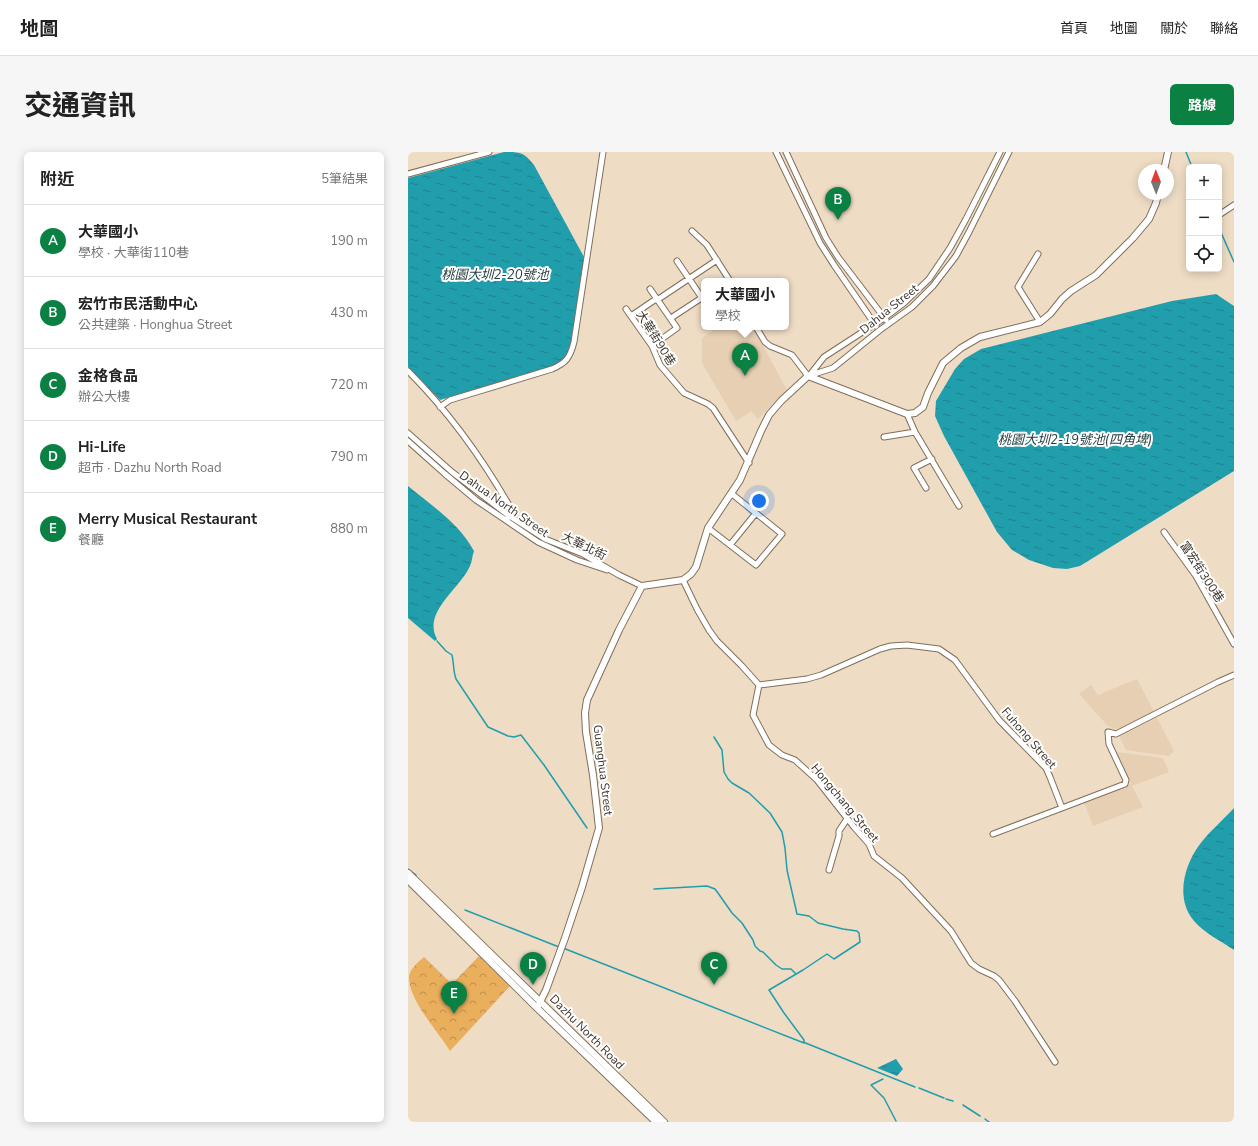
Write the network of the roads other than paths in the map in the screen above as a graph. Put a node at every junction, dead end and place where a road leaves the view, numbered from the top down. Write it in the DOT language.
graph roads {
  1 [pos="489,152"];
  2 [pos="603,152"];
  3 [pos="776,152"];
  4 [pos="786,152"];
  5 [pos="1000,152"];
  6 [pos="1009,152"];
  7 [pos="1168,152"];
  8 [pos="1165,164"];
  9 [pos="408,174"];
  10 [pos="980,191"];
  11 [pos="805,192"];
  12 [pos="797,194"];
  13 [pos="988,194"];
  14 [pos="1157,200"];
  15 [pos="1234,205"];
  16 [pos="1222,213"];
  17 [pos="692,231"];
  18 [pos="827,239"];
  19 [pos="820,243"];
  20 [pos="945,254"];
  21 [pos="1038,254"];
  22 [pos="954,258"];
  23 [pos="717,260"];
  24 [pos="677,261"];
  25 [pos="727,278"];
  26 [pos="690,279"];
  27 [pos="650,289"];
  28 [pos="701,294"];
  29 [pos="701,298"];
  30 [pos="656,299"];
  31 [pos="626,309"];
  32 [pos="631,316"];
  33 [pos="671,318"];
  34 [pos="884,318"];
  35 [pos="1040,322"];
  36 [pos="875,324"];
  37 [pos="888,324"];
  38 [pos="758,330"];
  39 [pos="880,330"];
  40 [pos="652,346"];
  41 [pos="408,371"];
  42 [pos="808,376"];
  43 [pos="440,407"];
  44 [pos="908,414"];
  45 [pos="915,432"];
  46 [pos="408,433"];
  47 [pos="884,437"];
  48 [pos="408,441"];
  49 [pos="932,459"];
  50 [pos="749,463"];
  51 [pos="926,488"];
  52 [pos="732,494"];
  53 [pos="960,506"];
  54 [pos="756,513"];
  55 [pos="507,518"];
  56 [pos="708,528"];
  57 [pos="1164,532"];
  58 [pos="730,546"];
  59 [pos="683,580"];
  60 [pos="642,586"];
  61 [pos="1234,644"];
  62 [pos="1234,675"];
  63 [pos="759,685"];
  64 [pos="1062,808"];
  65 [pos="847,819"];
  66 [pos="993,834"];
  67 [pos="829,870"];
  68 [pos="408,873"];
  69 [pos="408,880"];
  70 [pos="539,1005"];
  71 [pos="1055,1062"];
  72 [pos="656,1122"];
  73 [pos="664,1122"];
  1 -- 9 [label="street"];
  2 -- 43 [label="street"];
  3 -- 12 [label="street"];
  4 -- 11 [label="street"];
  5 -- 10 [label="street, Dahua Street"];
  6 -- 13 [label="street, Dahua Street"];
  7 -- 8 [label="street"];
  10 -- 13 [label="street"];
  10 -- 20 [label="street, Dahua Street"];
  11 -- 12 [label="street"];
  11 -- 18 [label="street"];
  12 -- 19 [label="street"];
  13 -- 22 [label="street, Dahua Street"];
  14 -- 35 [label="street"];
  15 -- 16 [label="street"];
  17 -- 23 [label="street"];
  18 -- 19 [label="street"];
  18 -- 34 [label="street"];
  19 -- 36 [label="street"];
  20 -- 22 [label="street"];
  20 -- 34 [label="street, Dahua Street"];
  21 -- 35 [label="street"];
  22 -- 37 [label="street, Dahua Street"];
  23 -- 25 [label="street"];
  23 -- 26 [label="street"];
  24 -- 26 [label="street"];
  26 -- 28 [label="street"];
  26 -- 30 [label="street"];
  27 -- 30 [label="street"];
  29 -- 33 [label="street"];
  30 -- 32 [label="street"];
  30 -- 33 [label="street"];
  31 -- 32 [label="street, 大華街90巷"];
  32 -- 40 [label="street, 大華街90巷"];
  33 -- 40 [label="street"];
  34 -- 36 [label="street, Dahua Street"];
  34 -- 37 [label="street"];
  35 -- 44 [label="street"];
  36 -- 39 [label="street"];
  36 -- 42 [label="street, Dahua Street"];
  37 -- 39 [label="street, Dahua Street"];
  38 -- 42 [label="street"];
  39 -- 42 [label="street, Dahua Street"];
  40 -- 50 [label="street, 大華街90巷"];
  41 -- 43 [label="street"];
  42 -- 44 [label="street"];
  42 -- 50 [label="street, Dahua Street"];
  43 -- 55 [label="street"];
  44 -- 45 [label="street"];
  45 -- 47 [label="street"];
  45 -- 49 [label="street"];
  46 -- 55 [label="street, 大華北街"];
  48 -- 55 [label="street, Dahua North Street"];
  49 -- 51 [label="street"];
  49 -- 53 [label="street"];
  50 -- 52 [label="street, Dahua Street"];
  52 -- 54 [label="street"];
  52 -- 56 [label="street, Dahua Street"];
  54 -- 58 [label="street"];
  54 -- 58 [label="street"];
  55 -- 60 [label="street, 大華北街"];
  56 -- 58 [label="street"];
  56 -- 59 [label="street, Dahua Street"];
  57 -- 61 [label="street, 富宏街300巷"];
  59 -- 60 [label="street"];
  59 -- 63 [label="street"];
  60 -- 70 [label="street, Guanghua Street"];
  62 -- 64 [label="street"];
  63 -- 64 [label="street, Fuhong Street"];
  63 -- 65 [label="street, Hongchang Street"];
  64 -- 66 [label="street"];
  65 -- 67 [label="street"];
  65 -- 71 [label="street, Hongchang Street"];
  68 -- 70 [label="street, Dazhu North Road"];
  69 -- 70 [label="street, Dazhu North Road"];
  70 -- 72 [label="street, Dazhu North Road"];
  70 -- 73 [label="street, Dazhu North Road"];
}
